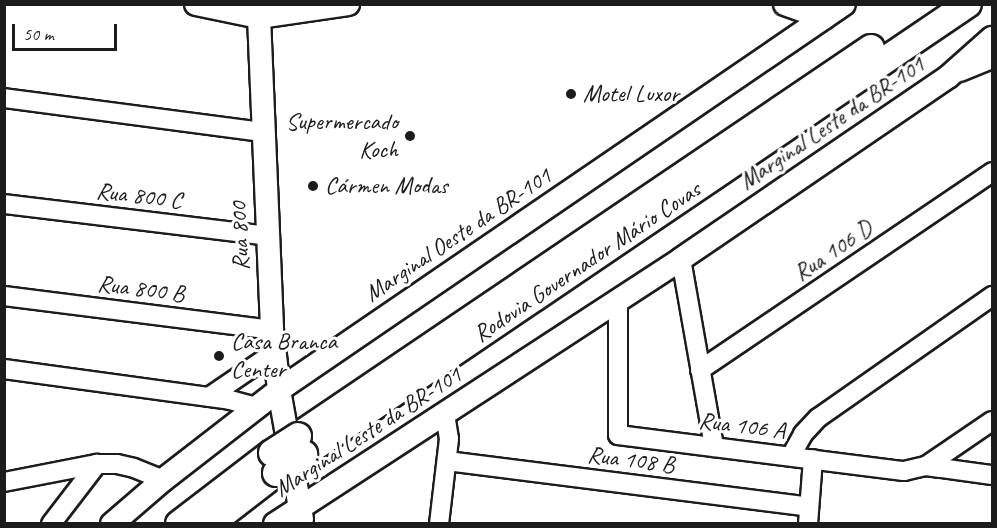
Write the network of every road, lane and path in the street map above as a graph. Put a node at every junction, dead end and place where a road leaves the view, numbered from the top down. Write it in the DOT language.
graph roads {
  1 [pos="196,4"];
  2 [pos="348,4"];
  3 [pos="785,4"];
  4 [pos="844,4"];
  5 [pos="936,4"];
  6 [pos="968,4"];
  7 [pos="305,8"];
  8 [pos="259,16"];
  9 [pos="824,18"];
  10 [pos="993,38"];
  11 [pos="993,59"];
  12 [pos="948,77"];
  13 [pos="4,98"];
  14 [pos="263,132"];
  15 [pos="993,172"];
  16 [pos="4,204"];
  17 [pos="267,236"];
  18 [pos="681,259"];
  19 [pos="4,296"];
  20 [pos="993,296"];
  21 [pos="618,302"];
  22 [pos="274,341"];
  23 [pos="4,369"];
  24 [pos="700,370"];
  25 [pos="306,372"];
  26 [pos="279,390"];
  27 [pos="209,398"];
  28 [pos="257,407"];
  29 [pos="445,414"];
  30 [pos="993,421"];
  31 [pos="714,447"];
  32 [pos="288,449"];
  33 [pos="791,456"];
  34 [pos="813,459"];
  35 [pos="447,461"];
  36 [pos="97,464"];
  37 [pos="926,466"];
  38 [pos="993,475"];
  39 [pos="163,480"];
  40 [pos="4,482"];
  41 [pos="301,515"];
  42 [pos="808,515"];
  43 [pos="51,524"];
  44 [pos="112,524"];
  45 [pos="179,524"];
  46 [pos="210,524"];
  47 [pos="275,524"];
  48 [pos="439,524"];
  1 -- 8 [label="main road"];
  2 -- 7 [label="main road"];
  3 -- 9 [label="main road"];
  4 -- 9 [label="main road, Marginal Oeste da BR-101"];
  5 -- 32 [label="highway, Rodovia Governador Mário Covas"];
  6 -- 32 [label="highway, Rodovia Governador Mário Covas"];
  7 -- 8 [label="main road"];
  8 -- 14 [label="main road, Rua 800"];
  9 -- 25 [label="main road, Marginal Oeste da BR-101"];
  10 -- 12 [label="main road, Marginal Leste da BR-101"];
  11 -- 12 [label="street"];
  12 -- 18 [label="main road, Marginal Leste da BR-101"];
  13 -- 14 [label="street"];
  14 -- 17 [label="main road, Rua 800"];
  15 -- 24 [label="street, Rua 106 D"];
  16 -- 17 [label="street, Rua 800 C"];
  17 -- 22 [label="main road, Rua 800"];
  18 -- 21 [label="main road, Marginal Leste da BR-101"];
  18 -- 24 [label="street"];
  19 -- 22 [label="street, Rua 800 B"];
  20 -- 33 [label="street"];
  21 -- 29 [label="main road, Marginal Leste da BR-101"];
  21 -- 31 [label="street, Rua 106 A"];
  22 -- 25 [label="main road"];
  22 -- 26 [label="main road, Rua 800"];
  22 -- 27 [label="street"];
  23 -- 27 [label="street"];
  24 -- 31 [label="street"];
  25 -- 26 [label="main road, Marginal Oeste da BR-101"];
  25 -- 32 [label="main road"];
  26 -- 28 [label="main road, Marginal Oeste da BR-101"];
  26 -- 32 [label="main road, Rua 800"];
  27 -- 28 [label="street"];
  28 -- 32 [label="main road"];
  28 -- 39 [label="main road, Marginal Oeste da BR-101"];
  29 -- 35 [label="street"];
  29 -- 41 [label="main road, Marginal Leste da BR-101"];
  30 -- 37 [label="street"];
  31 -- 33 [label="street, Rua 106 A"];
  32 -- 41 [label="main road, Rua 800"];
  32 -- 45 [label="highway, Rodovia Governador Mário Covas"];
  32 -- 46 [label="highway, Rodovia Governador Mário Covas"];
  33 -- 34 [label="street, Rua 106 A"];
  34 -- 37 [label="street, Rua 106 A"];
  34 -- 42 [label="street"];
  35 -- 42 [label="street, Rua 108 B"];
  35 -- 48 [label="street"];
  36 -- 39 [label="street"];
  36 -- 40 [label="street"];
  36 -- 43 [label="street"];
  37 -- 38 [label="street, Rua 106 A"];
  39 -- 44 [label="main road, Marginal Oeste da BR-101"];
  41 -- 47 [label="main road, Marginal Leste da BR-101"];
}
